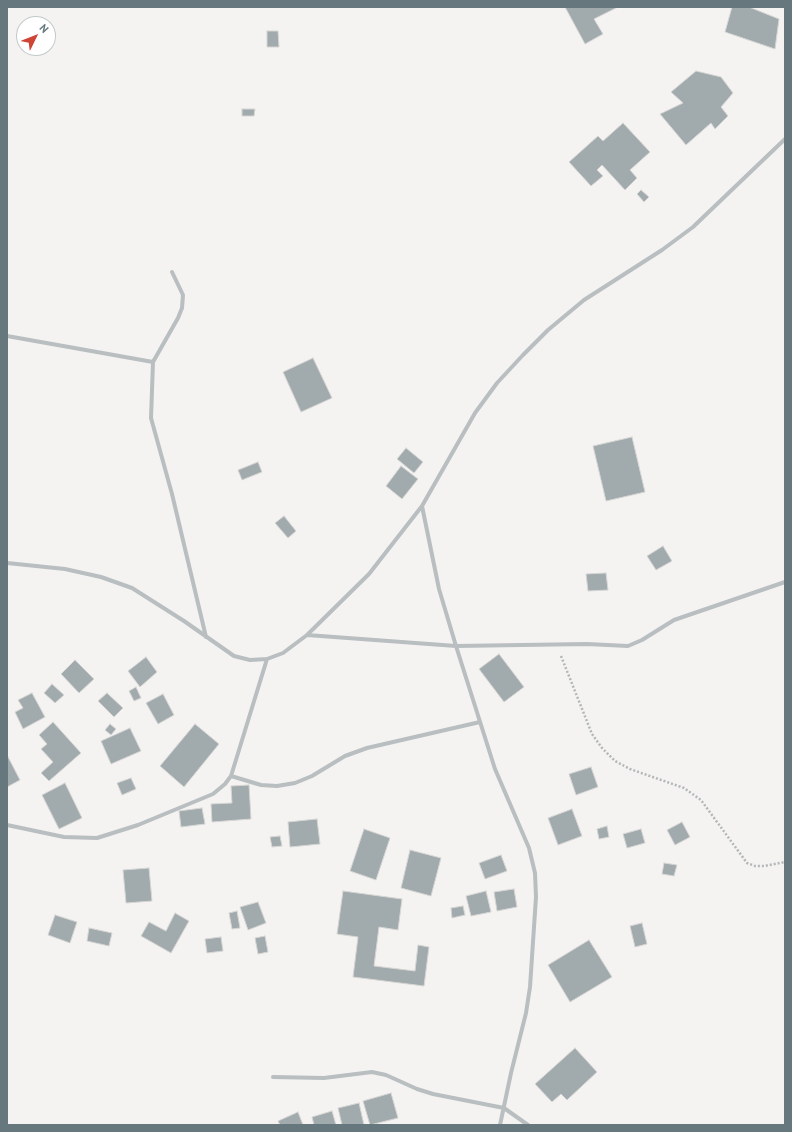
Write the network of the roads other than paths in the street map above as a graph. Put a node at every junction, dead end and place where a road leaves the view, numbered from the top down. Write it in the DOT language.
graph roads {
  1 [pos="785,139"];
  2 [pos="172,272"];
  3 [pos="7,336"];
  4 [pos="153,362"];
  5 [pos="422,506"];
  6 [pos="7,563"];
  7 [pos="785,582"];
  8 [pos="307,636"];
  9 [pos="206,637"];
  10 [pos="456,646"];
  11 [pos="267,659"];
  12 [pos="480,722"];
  13 [pos="231,776"];
  14 [pos="7,825"];
  15 [pos="273,1077"];
  16 [pos="504,1108"];
  17 [pos="500,1125"];
  18 [pos="528,1125"];
  1 -- 5 [label="street"];
  2 -- 4 [label="street"];
  3 -- 4 [label="street"];
  4 -- 9 [label="street"];
  5 -- 8 [label="street"];
  5 -- 10 [label="street"];
  6 -- 9 [label="street"];
  7 -- 10 [label="street"];
  8 -- 10 [label="street"];
  8 -- 11 [label="street"];
  9 -- 11 [label="street"];
  10 -- 12 [label="street"];
  11 -- 13 [label="street"];
  12 -- 13 [label="street"];
  12 -- 16 [label="street"];
  13 -- 14 [label="street"];
  15 -- 16 [label="street"];
  16 -- 17 [label="street"];
  16 -- 18 [label="street"];
}
